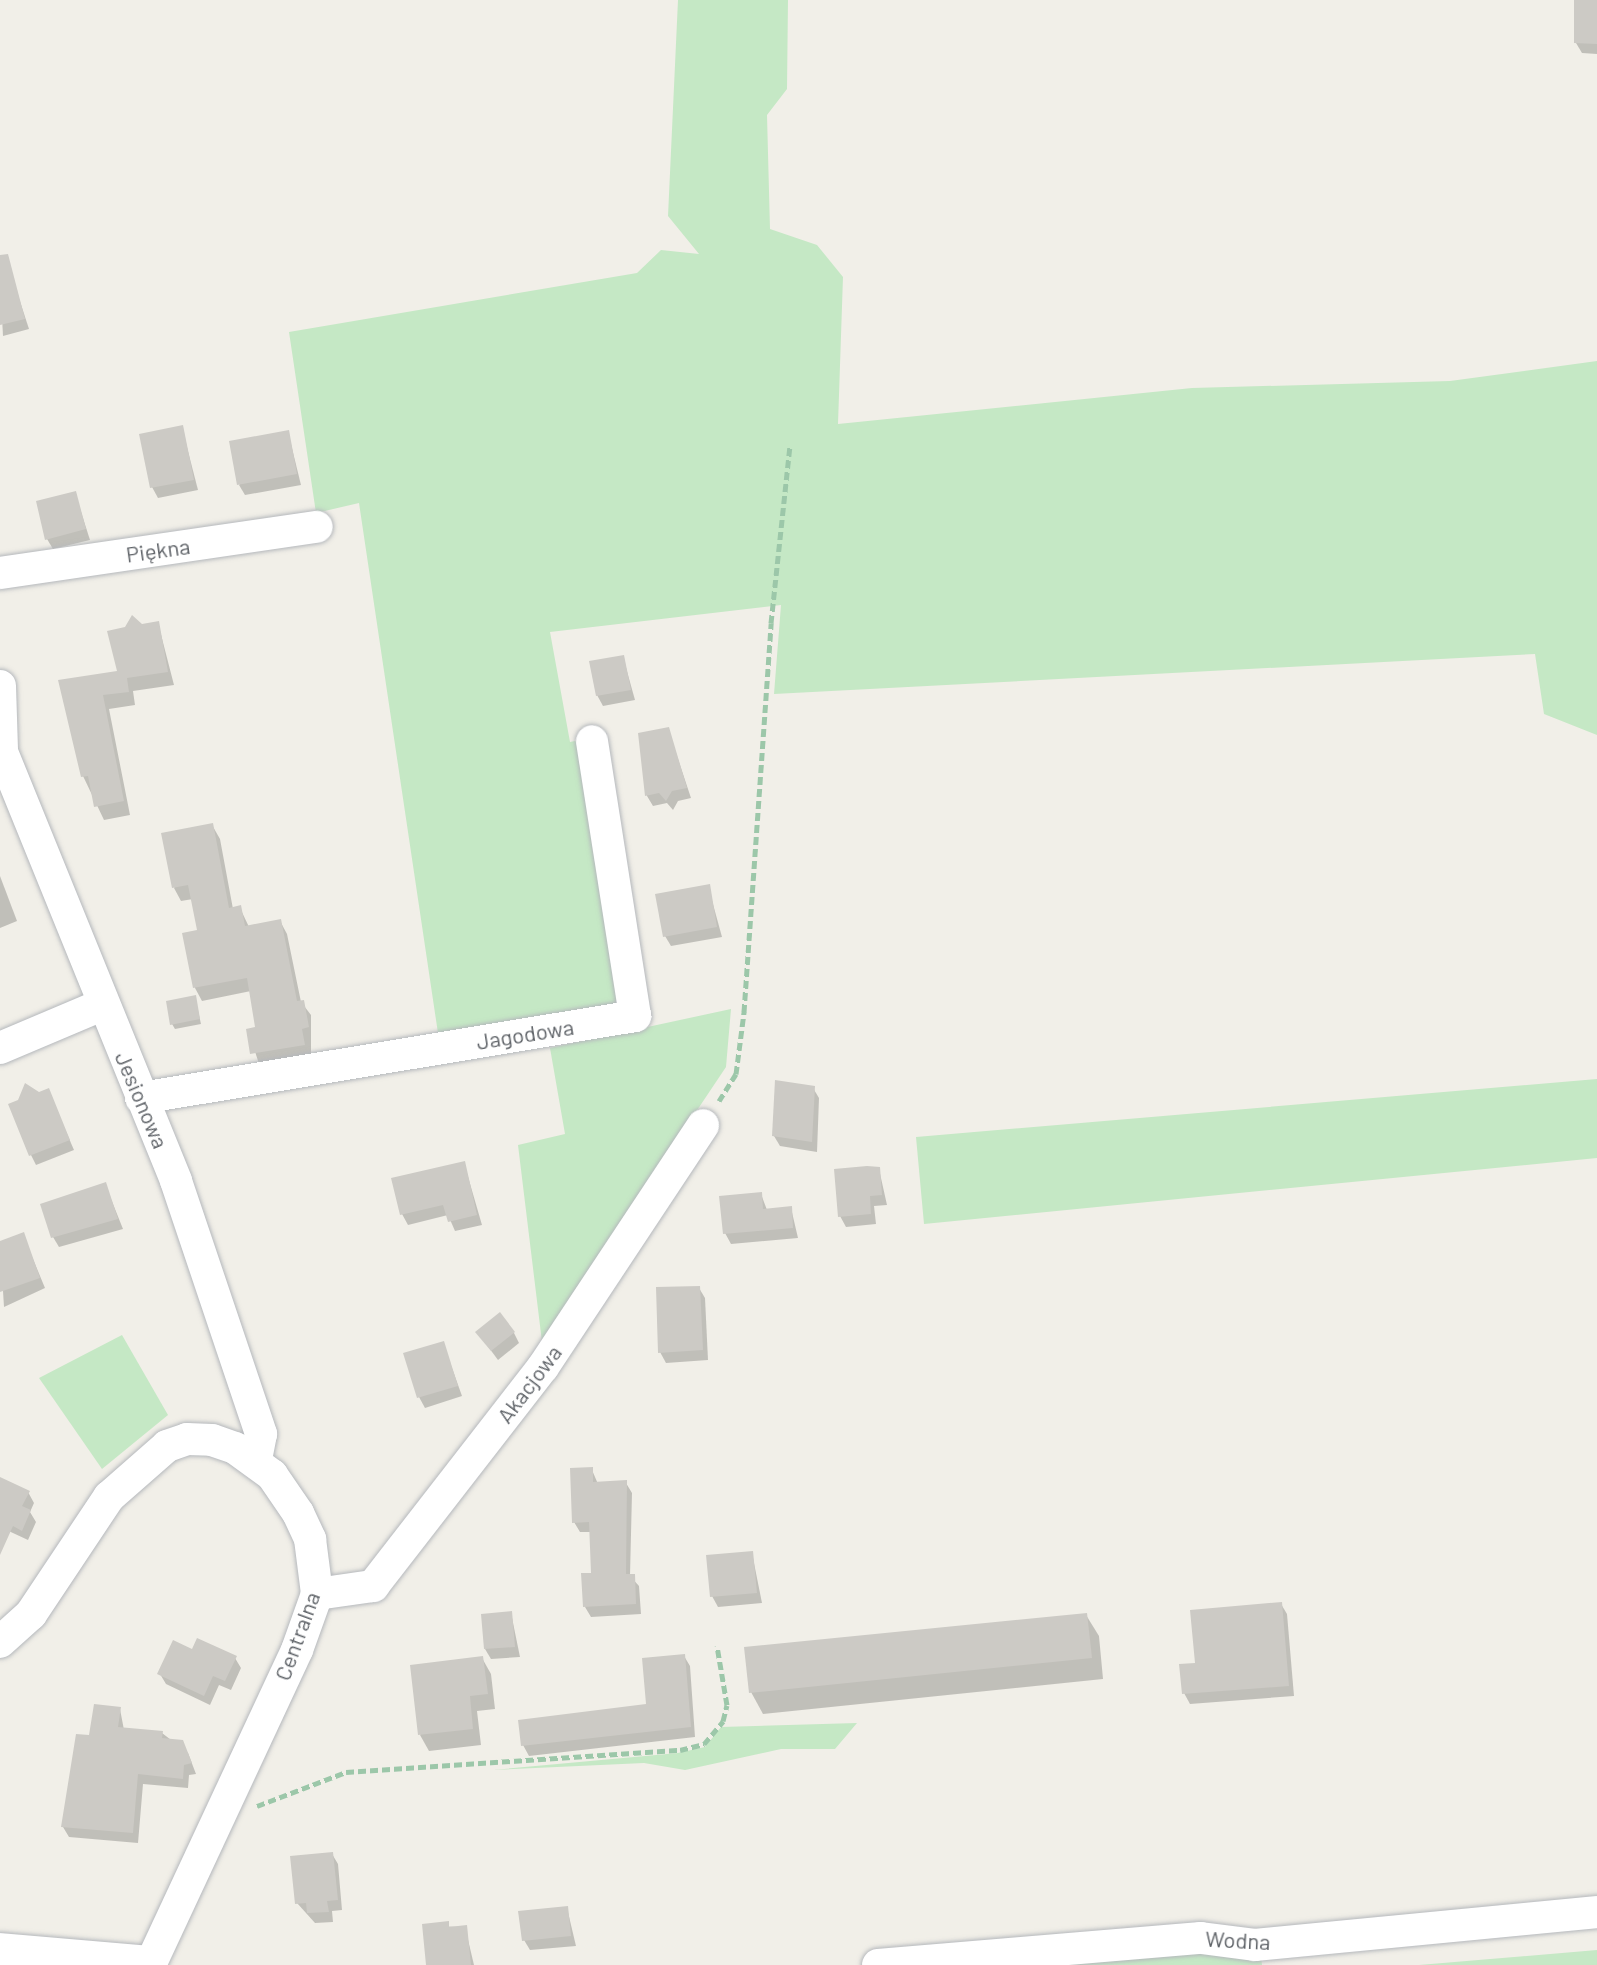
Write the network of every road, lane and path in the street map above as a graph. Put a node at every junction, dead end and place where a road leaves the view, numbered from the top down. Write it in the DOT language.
graph roads {
  1 [pos="790,446"];
  2 [pos="317,527"];
  3 [pos="0,573"];
  4 [pos="0,686"];
  5 [pos="592,741"];
  6 [pos="1,747"];
  7 [pos="102,1005"];
  8 [pos="0,1048"];
  9 [pos="141,1098"];
  10 [pos="703,1125"];
  11 [pos="256,1460"];
  12 [pos="317,1594"];
  13 [pos="0,1642"];
  14 [pos="717,1646"];
  15 [pos="215,1824"];
  16 [pos="1597,1912"];
  17 [pos="0,1949"];
  18 [pos="151,1964"];
  19 [pos="878,1965"];
  1 -- 10 [label="path"];
  2 -- 3 [label="street, Piękna"];
  4 -- 6 [label="street, Jesionowa"];
  5 -- 9 [label="street, Jagodowa"];
  6 -- 7 [label="street, Jesionowa"];
  7 -- 8 [label="street"];
  7 -- 9 [label="street, Jesionowa"];
  9 -- 11 [label="street, Jesionowa"];
  10 -- 12 [label="street, Akacjowa"];
  11 -- 12 [label="street, Centralna"];
  11 -- 13 [label="street, Centralna"];
  12 -- 15 [label="street, Centralna"];
  14 -- 15 [label="path"];
  15 -- 18 [label="street, Centralna"];
  16 -- 19 [label="street, Wodna"];
  17 -- 18 [label="street"];
}
